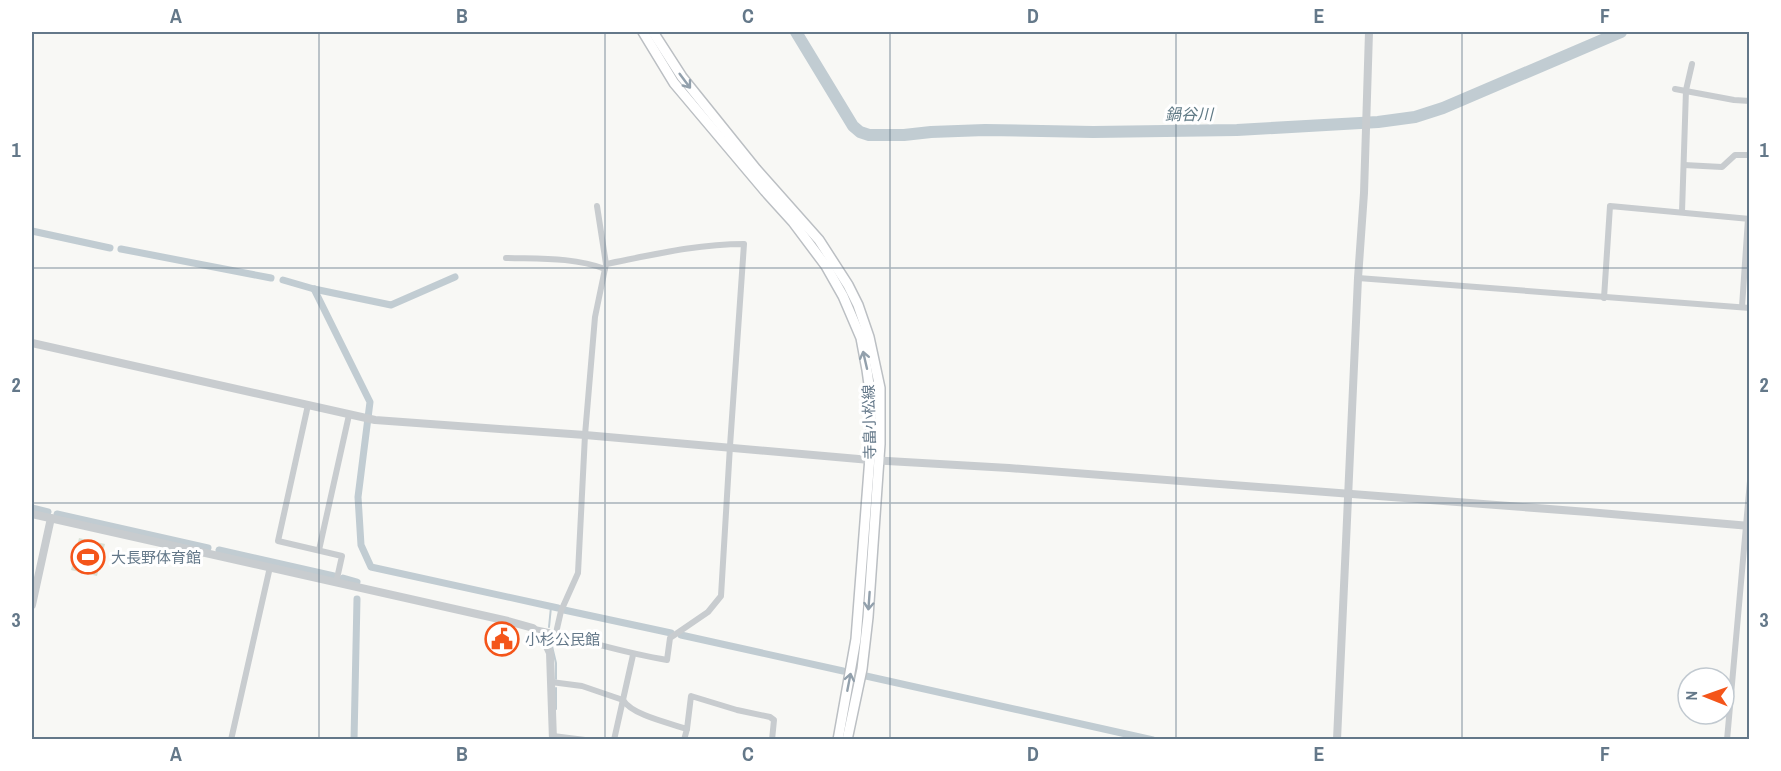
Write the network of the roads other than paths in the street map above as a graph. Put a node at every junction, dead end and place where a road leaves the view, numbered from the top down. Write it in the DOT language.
graph roads {
  1 [pos="643,32"];
  2 [pos="653,32"];
  3 [pos="1369,32"];
  4 [pos="1692,64"];
  5 [pos="1676,89"];
  6 [pos="1686,90"];
  7 [pos="1749,101"];
  8 [pos="1749,155"];
  9 [pos="1684,165"];
  10 [pos="597,206"];
  11 [pos="1682,212"];
  12 [pos="1749,219"];
  13 [pos="506,258"];
  14 [pos="605,266"];
  15 [pos="1358,278"];
  16 [pos="1604,298"];
  17 [pos="1742,307"];
  18 [pos="1749,308"];
  19 [pos="32,343"];
  20 [pos="308,405"];
  21 [pos="349,415"];
  22 [pos="585,435"];
  23 [pos="730,446"];
  24 [pos="874,460"];
  25 [pos="1749,481"];
  26 [pos="1347,494"];
  27 [pos="32,514"];
  28 [pos="51,518"];
  29 [pos="1748,526"];
  30 [pos="319,550"];
  31 [pos="270,567"];
  32 [pos="35,570"];
  33 [pos="336,583"];
  34 [pos="32,605"];
  35 [pos="533,628"];
  36 [pos="556,633"];
  37 [pos="633,655"];
  38 [pos="551,682"];
  39 [pos="622,700"];
  40 [pos="687,729"];
  41 [pos="553,738"];
  42 [pos="231,740"];
  43 [pos="585,740"];
  44 [pos="614,740"];
  45 [pos="684,740"];
  46 [pos="772,740"];
  47 [pos="838,740"];
  48 [pos="847,740"];
  49 [pos="1337,740"];
  50 [pos="1727,740"];
  24 -- 1 [label="main road, 寺畠小松線, one-way"];
  2 -- 24 [label="main road, 寺畠小松線, one-way"];
  3 -- 15 [label="street"];
  4 -- 6 [label="street"];
  5 -- 6 [label="street"];
  6 -- 7 [label="street"];
  6 -- 9 [label="street"];
  8 -- 9 [label="street"];
  9 -- 11 [label="street"];
  10 -- 14 [label="street"];
  11 -- 12 [label="street"];
  11 -- 16 [label="street"];
  12 -- 17 [label="street"];
  13 -- 14 [label="street"];
  14 -- 22 [label="street"];
  14 -- 23 [label="street"];
  15 -- 16 [label="street"];
  15 -- 26 [label="street"];
  16 -- 17 [label="street"];
  17 -- 18 [label="street"];
  19 -- 20 [label="street"];
  20 -- 21 [label="street"];
  20 -- 30 [label="street"];
  21 -- 22 [label="street"];
  21 -- 30 [label="street"];
  22 -- 23 [label="street"];
  22 -- 36 [label="street"];
  23 -- 24 [label="street"];
  23 -- 37 [label="street"];
  24 -- 26 [label="street"];
  47 -- 24 [label="main road, 寺畠小松線, one-way"];
  24 -- 48 [label="main road, 寺畠小松線, one-way"];
  25 -- 29 [label="street"];
  26 -- 29 [label="street"];
  26 -- 49 [label="street"];
  27 -- 28 [label="street"];
  28 -- 31 [label="street"];
  28 -- 32 [label="street"];
  29 -- 50 [label="street"];
  30 -- 33 [label="street"];
  31 -- 33 [label="street"];
  31 -- 42 [label="street"];
  32 -- 34 [label="street"];
  33 -- 35 [label="street"];
  35 -- 36 [label="street"];
  35 -- 38 [label="street"];
  36 -- 37 [label="street"];
  37 -- 39 [label="street"];
  38 -- 39 [label="street"];
  38 -- 41 [label="street"];
  39 -- 40 [label="street"];
  39 -- 44 [label="street"];
  40 -- 45 [label="street"];
  40 -- 46 [label="street"];
  41 -- 43 [label="street"];
}
